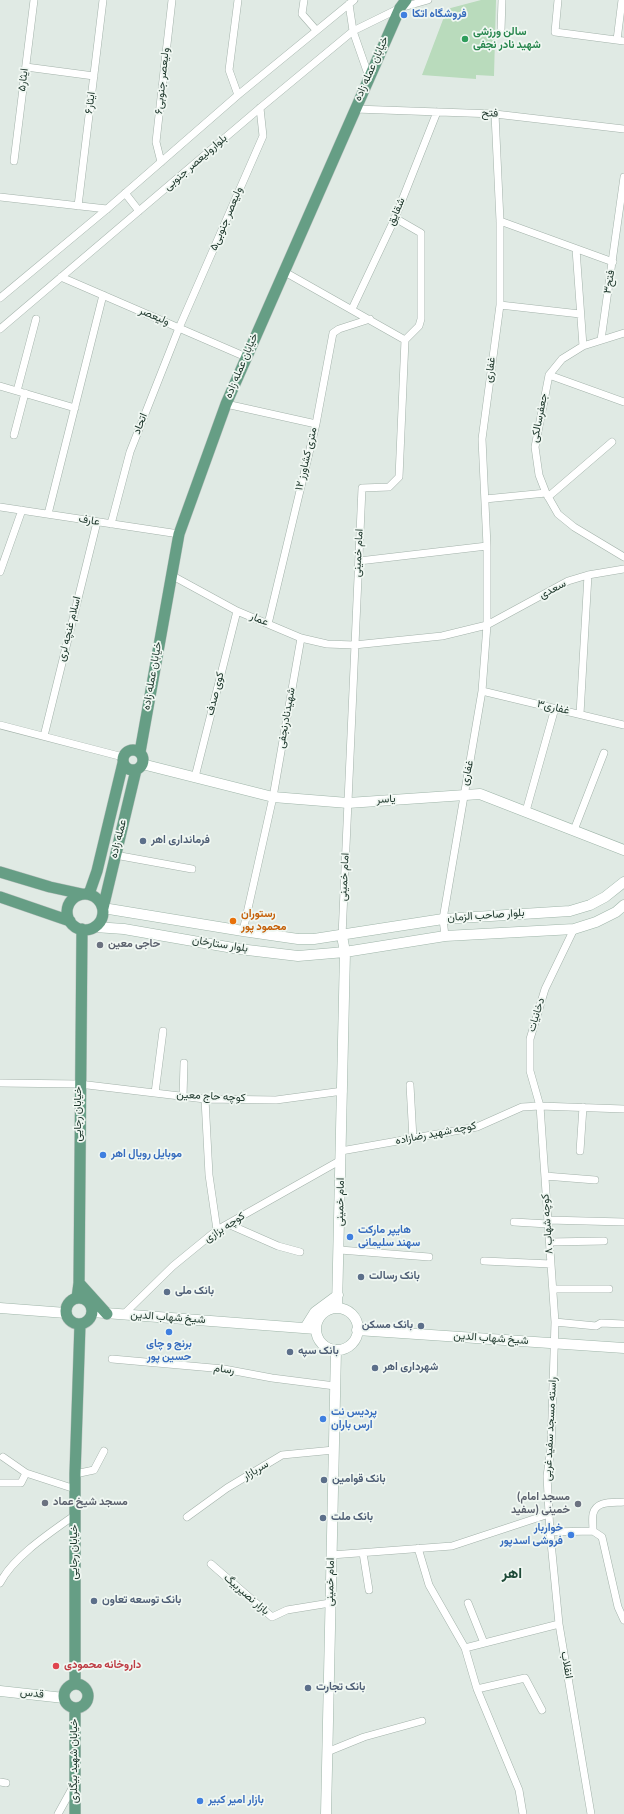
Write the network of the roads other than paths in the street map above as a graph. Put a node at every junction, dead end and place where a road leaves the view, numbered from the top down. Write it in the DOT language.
graph roads {
  1 [pos="34,0"];
  2 [pos="103,0"];
  3 [pos="172,0"];
  4 [pos="238,0"];
  5 [pos="304,0"];
  6 [pos="428,0"];
  7 [pos="502,0"];
  8 [pos="558,0"];
  9 [pos="622,0"];
  10 [pos="352,2"];
  11 [pos="403,4"];
  12 [pos="316,30"];
  13 [pos="501,30"];
  14 [pos="353,31"];
  15 [pos="620,40"];
  16 [pos="26,67"];
  17 [pos="94,76"];
  18 [pos="369,77"];
  19 [pos="238,95"];
  20 [pos="260,108"];
  21 [pos="355,109"];
  22 [pos="437,112"];
  23 [pos="495,114"];
  24 [pos="624,129"];
  25 [pos="14,161"];
  26 [pos="161,162"];
  27 [pos="624,178"];
  28 [pos="125,193"];
  29 [pos="0,197"];
  30 [pos="78,206"];
  31 [pos="107,209"];
  32 [pos="139,211"];
  33 [pos="395,218"];
  34 [pos="500,220"];
  35 [pos="576,248"];
  36 [pos="613,262"];
  37 [pos="283,271"];
  38 [pos="61,277"];
  39 [pos="103,295"];
  40 [pos="0,298"];
  41 [pos="500,305"];
  42 [pos="352,309"];
  43 [pos="580,314"];
  44 [pos="36,319"];
  45 [pos="370,319"];
  46 [pos="179,328"];
  47 [pos="0,329"];
  48 [pos="624,333"];
  49 [pos="405,340"];
  50 [pos="601,340"];
  51 [pos="583,346"];
  52 [pos="246,357"];
  53 [pos="549,375"];
  54 [pos="0,386"];
  55 [pos="17,391"];
  56 [pos="25,393"];
  57 [pos="624,402"];
  58 [pos="226,404"];
  59 [pos="75,408"];
  60 [pos="316,424"];
  61 [pos="14,435"];
  62 [pos="612,442"];
  63 [pos="546,495"];
  64 [pos="485,499"];
  65 [pos="0,507"];
  66 [pos="22,510"];
  67 [pos="48,514"];
  68 [pos="96,522"];
  69 [pos="111,524"];
  70 [pos="179,534"];
  71 [pos="487,546"];
  72 [pos="624,557"];
  73 [pos="359,561"];
  74 [pos="2,563"];
  75 [pos="624,569"];
  76 [pos="0,572"];
  77 [pos="171,575"];
  78 [pos="588,576"];
  79 [pos="237,611"];
  80 [pos="268,624"];
  81 [pos="487,625"];
  82 [pos="301,638"];
  83 [pos="354,645"];
  84 [pos="482,691"];
  85 [pos="555,708"];
  86 [pos="580,714"];
  87 [pos="0,725"];
  88 [pos="624,725"];
  89 [pos="44,736"];
  90 [pos="140,752"];
  91 [pos="604,753"];
  92 [pos="123,760"];
  93 [pos="139,767"];
  94 [pos="195,777"];
  95 [pos="463,796"];
  96 [pos="273,797"];
  97 [pos="348,803"];
  98 [pos="526,811"];
  99 [pos="574,830"];
  100 [pos="624,850"];
  101 [pos="115,855"];
  102 [pos="192,869"];
  103 [pos="0,872"];
  104 [pos="624,882"];
  105 [pos="86,894"];
  106 [pos="0,897"];
  107 [pos="624,905"];
  108 [pos="103,908"];
  109 [pos="443,919"];
  110 [pos="70,922"];
  111 [pos="95,927"];
  112 [pos="82,929"];
  113 [pos="574,929"];
  114 [pos="243,931"];
  115 [pos="342,936"];
  116 [pos="446,936"];
  117 [pos="345,952"];
  118 [pos="163,1031"];
  119 [pos="184,1063"];
  120 [pos="0,1082"];
  121 [pos="79,1084"];
  122 [pos="410,1085"];
  123 [pos="343,1091"];
  124 [pos="155,1093"];
  125 [pos="184,1097"];
  126 [pos="205,1099"];
  127 [pos="540,1106"];
  128 [pos="583,1107"];
  129 [pos="624,1109"];
  130 [pos="413,1139"];
  131 [pos="580,1151"];
  132 [pos="341,1156"];
  133 [pos="545,1176"];
  134 [pos="595,1180"];
  135 [pos="514,1222"];
  136 [pos="548,1222"];
  137 [pos="624,1222"];
  138 [pos="228,1224"];
  139 [pos="217,1230"];
  140 [pos="550,1242"];
  141 [pos="604,1242"];
  142 [pos="340,1250"];
  143 [pos="300,1252"];
  144 [pos="429,1257"];
  145 [pos="484,1261"];
  146 [pos="551,1264"];
  147 [pos="79,1283"];
  148 [pos="553,1289"];
  149 [pos="609,1289"];
  150 [pos="338,1295"];
  151 [pos="77,1298"];
  152 [pos="0,1308"];
  153 [pos="337,1308"];
  154 [pos="66,1312"];
  155 [pos="92,1312"];
  156 [pos="107,1314"];
  157 [pos="123,1315"];
  158 [pos="555,1322"];
  159 [pos="80,1324"];
  160 [pos="624,1324"];
  161 [pos="305,1328"];
  162 [pos="316,1329"];
  163 [pos="357,1330"];
  164 [pos="555,1343"];
  165 [pos="624,1348"];
  166 [pos="336,1350"];
  167 [pos="112,1359"];
  168 [pos="335,1386"];
  169 [pos="334,1450"];
  170 [pos="104,1451"];
  171 [pos="2,1457"];
  172 [pos="26,1473"];
  173 [pos="75,1474"];
  174 [pos="0,1483"];
  175 [pos="75,1489"];
  176 [pos="624,1502"];
  177 [pos="549,1514"];
  178 [pos="75,1515"];
  179 [pos="187,1517"];
  180 [pos="593,1531"];
  181 [pos="550,1532"];
  182 [pos="418,1548"];
  183 [pos="363,1553"];
  184 [pos="332,1555"];
  185 [pos="211,1564"];
  186 [pos="0,1583"];
  187 [pos="369,1590"];
  188 [pos="330,1603"];
  189 [pos="468,1603"];
  190 [pos="624,1620"];
  191 [pos="559,1624"];
  192 [pos="484,1643"];
  193 [pos="465,1648"];
  194 [pos="75,1683"];
  195 [pos="476,1689"];
  196 [pos="0,1691"];
  197 [pos="64,1698"];
  198 [pos="75,1708"];
  199 [pos="542,1710"];
  200 [pos="422,1721"];
  201 [pos="327,1752"];
  202 [pos="75,1783"];
  203 [pos="58,1814"];
  204 [pos="75,1814"];
  205 [pos="326,1814"];
  206 [pos="523,1814"];
  207 [pos="591,1814"];
  1 -- 16 [label="street, ایثار۵"];
  2 -- 17 [label="street, ایثار۶"];
  3 -- 26 [label="street, ولیعصر جنوبی۶"];
  4 -- 19 [label="street"];
  5 -- 12 [label="street"];
  6 -- 11 [label="street, بلوارولیعصر جنوبی"];
  7 -- 13 [label="street"];
  8 -- 15 [label="street"];
  9 -- 15 [label="street"];
  10 -- 12 [label="street"];
  10 -- 14 [label="street"];
  11 -- 14 [label="street, بلوارولیعصر جنوبی"];
  11 -- 18 [label="main road, خیابان عمله زاده"];
  12 -- 19 [label="street"];
  14 -- 18 [label="street"];
  14 -- 20 [label="street, بلوارولیعصر جنوبی"];
  16 -- 17 [label="street"];
  16 -- 25 [label="street, ایثار۵"];
  17 -- 30 [label="street, ایثار۶"];
  18 -- 21 [label="main road, خیابان عمله زاده"];
  19 -- 26 [label="street"];
  20 -- 32 [label="street, بلوارولیعصر جنوبی"];
  20 -- 46 [label="street, ولیعصر جنوبی۵"];
  21 -- 22 [label="street, فتح"];
  21 -- 37 [label="main road, خیابان عمله زاده"];
  22 -- 23 [label="street, فتح"];
  22 -- 33 [label="street, شقایق"];
  23 -- 24 [label="street, فتح"];
  23 -- 34 [label="street, غفاری"];
  26 -- 28 [label="street"];
  27 -- 36 [label="street, فتح۳"];
  28 -- 31 [label="street"];
  28 -- 32 [label="street"];
  29 -- 30 [label="street"];
  30 -- 31 [label="street"];
  31 -- 40 [label="street"];
  32 -- 38 [label="street, بلوارولیعصر جنوبی"];
  33 -- 42 [label="street, شقایق"];
  33 -- 49 [label="street"];
  34 -- 35 [label="street"];
  34 -- 41 [label="street, غفاری"];
  35 -- 36 [label="street"];
  35 -- 43 [label="street"];
  36 -- 50 [label="street, فتح۳"];
  37 -- 42 [label="street"];
  37 -- 52 [label="main road, خیابان عمله زاده"];
  38 -- 39 [label="street, ولیعصر"];
  38 -- 47 [label="street, بلوارولیعصر جنوبی"];
  39 -- 46 [label="street, ولیعصر"];
  39 -- 59 [label="street"];
  41 -- 43 [label="street"];
  41 -- 64 [label="street, غفاری"];
  42 -- 45 [label="street"];
  43 -- 51 [label="street"];
  44 -- 55 [label="street"];
  45 -- 49 [label="street"];
  45 -- 60 [label="street, ۱۲ متری کشاورز"];
  46 -- 52 [label="street, ولیعصر"];
  46 -- 69 [label="street, اتحاد"];
  48 -- 50 [label="street, جعفرسالکی"];
  49 -- 73 [label="street, امام خمینی"];
  50 -- 51 [label="street, جعفرسالکی"];
  51 -- 53 [label="street, جعفرسالکی"];
  52 -- 58 [label="main road, خیابان عمله زاده"];
  53 -- 57 [label="street"];
  53 -- 63 [label="street, جعفرسالکی"];
  54 -- 55 [label="street"];
  55 -- 56 [label="street"];
  56 -- 59 [label="street"];
  56 -- 61 [label="street"];
  58 -- 60 [label="street"];
  58 -- 70 [label="main road, خیابان عمله زاده"];
  59 -- 67 [label="street"];
  60 -- 80 [label="street, ۱۲ متری کشاورز"];
  62 -- 63 [label="street"];
  63 -- 64 [label="street"];
  63 -- 72 [label="street, جعفرسالکی"];
  64 -- 71 [label="street, غفاری"];
  65 -- 66 [label="street, عارف"];
  66 -- 67 [label="street, عارف"];
  66 -- 74 [label="street"];
  67 -- 68 [label="street, عارف"];
  68 -- 69 [label="street, عارف"];
  68 -- 89 [label="street, اسلام غنچه لری"];
  69 -- 70 [label="street, عارف"];
  70 -- 77 [label="main road, خیابان عمله زاده"];
  71 -- 73 [label="street"];
  71 -- 81 [label="street, غفاری"];
  73 -- 83 [label="street, امام خمینی"];
  74 -- 76 [label="street"];
  75 -- 78 [label="street, سعدی"];
  77 -- 79 [label="street, عمار"];
  77 -- 90 [label="main road, خیابان عمله زاده"];
  78 -- 81 [label="street, سعدی"];
  78 -- 86 [label="street"];
  79 -- 80 [label="street, عمار"];
  79 -- 94 [label="street, کوی صدف"];
  80 -- 82 [label="street, عمار"];
  81 -- 83 [label="street"];
  81 -- 84 [label="street, غفاری"];
  82 -- 83 [label="street, عمار"];
  82 -- 96 [label="street, شهیدنادرنجفی"];
  83 -- 97 [label="street, امام خمینی"];
  84 -- 85 [label="street, غفاری۳"];
  84 -- 95 [label="street, غفاری"];
  85 -- 86 [label="street, غفاری۳"];
  85 -- 98 [label="street"];
  86 -- 88 [label="street, غفاری۳"];
  87 -- 89 [label="street"];
  89 -- 92 [label="street"];
  90 -- 92 [label="main road"];
  90 -- 93 [label="main road"];
  91 -- 99 [label="street"];
  92 -- 93 [label="main road"];
  92 -- 105 [label="main road, عمله زاده"];
  93 -- 94 [label="main road, یاسر"];
  93 -- 101 [label="main road, عمله زاده"];
  94 -- 96 [label="main road, یاسر"];
  95 -- 97 [label="main road, یاسر"];
  95 -- 98 [label="main road, یاسر"];
  95 -- 109 [label="street, غفاری"];
  96 -- 97 [label="main road, یاسر"];
  96 -- 114 [label="street, شهیدنادرنجفی"];
  97 -- 115 [label="street, امام خمینی"];
  98 -- 99 [label="main road, یاسر"];
  99 -- 100 [label="main road, یاسر"];
  101 -- 102 [label="street"];
  101 -- 108 [label="main road, عمله زاده"];
  103 -- 105 [label="main road"];
  104 -- 109 [label="main road, بلوار صاحب الزمان"];
  105 -- 108 [label="main road"];
  105 -- 110 [label="main road"];
  106 -- 110 [label="main road"];
  107 -- 113 [label="main road, بلوار صاحب الزمان"];
  108 -- 111 [label="main road"];
  108 -- 114 [label="main road, بلوار ستارخان"];
  109 -- 115 [label="main road, بلوار صاحب الزمان"];
  109 -- 116 [label="street, غفاری"];
  110 -- 112 [label="main road"];
  111 -- 112 [label="main road"];
  111 -- 117 [label="main road, بلوار ستارخان"];
  112 -- 121 [label="main road, خیابان رجایی"];
  113 -- 116 [label="main road, بلوار صاحب الزمان"];
  113 -- 127 [label="street, دخانیات"];
  114 -- 115 [label="main road, بلوار ستارخان"];
  115 -- 117 [label="main road, امام خمینی"];
  116 -- 117 [label="main road, بلوار صاحب الزمان"];
  117 -- 123 [label="main road, امام خمینی"];
  118 -- 124 [label="street"];
  119 -- 125 [label="street"];
  120 -- 121 [label="street, کوچه حاج معین"];
  121 -- 124 [label="street, کوچه حاج معین"];
  121 -- 147 [label="main road, خیابان رجایی"];
  122 -- 130 [label="street"];
  123 -- 126 [label="street, کوچه حاج معین"];
  123 -- 132 [label="main road, امام خمینی"];
  124 -- 125 [label="street, کوچه حاج معین"];
  125 -- 126 [label="street, کوچه حاج معین"];
  126 -- 139 [label="street"];
  127 -- 128 [label="street, کوچه شهید رضازاده"];
  127 -- 130 [label="street, کوچه شهید رضازاده"];
  127 -- 133 [label="street, کوچه شهاب ۸"];
  128 -- 129 [label="street, کوچه شهید رضازاده"];
  128 -- 131 [label="street"];
  130 -- 132 [label="street, کوچه شهید رضازاده"];
  132 -- 138 [label="street, کوچه بزازی"];
  132 -- 142 [label="main road, امام خمینی"];
  133 -- 134 [label="street"];
  133 -- 136 [label="street, کوچه شهاب ۸"];
  135 -- 136 [label="street"];
  136 -- 137 [label="street"];
  136 -- 140 [label="street, کوچه شهاب ۸"];
  138 -- 139 [label="street, کوچه بزازی"];
  138 -- 143 [label="street"];
  139 -- 157 [label="street, کوچه بزازی"];
  140 -- 141 [label="street"];
  140 -- 146 [label="street, کوچه شهاب ۸"];
  142 -- 144 [label="street"];
  142 -- 150 [label="main road, امام خمینی"];
  145 -- 146 [label="street"];
  146 -- 148 [label="street, کوچه شهاب ۸"];
  147 -- 151 [label="main road, خیابان رجایی"];
  147 -- 156 [label="main road"];
  148 -- 149 [label="street"];
  148 -- 158 [label="street, کوچه شهاب ۸"];
  150 -- 153 [label="main road, امام خمینی"];
  150 -- 161 [label="main road"];
  151 -- 154 [label="main road"];
  151 -- 155 [label="main road"];
  152 -- 154 [label="main road"];
  153 -- 162 [label="main road"];
  153 -- 163 [label="main road"];
  154 -- 159 [label="main road"];
  155 -- 156 [label="main road, شیخ شهاب الدین"];
  155 -- 159 [label="main road"];
  156 -- 157 [label="main road, شیخ شهاب الدین"];
  157 -- 161 [label="main road, شیخ شهاب الدین"];
  158 -- 160 [label="street"];
  158 -- 164 [label="street, کوچه شهاب ۸"];
  159 -- 173 [label="main road, خیابان رجایی"];
  161 -- 162 [label="main road, شیخ شهاب الدین"];
  162 -- 166 [label="main road"];
  163 -- 164 [label="main road, شیخ شهاب الدین"];
  163 -- 166 [label="main road"];
  164 -- 165 [label="main road, شیخ شهاب الدین"];
  164 -- 177 [label="street, راسته مسجد سفید غربی"];
  166 -- 168 [label="main road, امام خمینی"];
  167 -- 168 [label="street, رسام"];
  168 -- 169 [label="main road, امام خمینی"];
  169 -- 179 [label="street, سربازار"];
  169 -- 184 [label="main road, امام خمینی"];
  170 -- 173 [label="street"];
  171 -- 172 [label="street"];
  172 -- 174 [label="street"];
  172 -- 175 [label="street"];
  173 -- 175 [label="main road, خیابان رجایی"];
  175 -- 178 [label="main road, خیابان رجایی"];
  176 -- 180 [label="street"];
  177 -- 181 [label="street, انقلاب"];
  177 -- 182 [label="street"];
  178 -- 186 [label="street"];
  178 -- 194 [label="main road, خیابان رجایی"];
  180 -- 181 [label="street"];
  180 -- 190 [label="street"];
  181 -- 191 [label="street, انقلاب"];
  182 -- 183 [label="street"];
  182 -- 193 [label="street"];
  183 -- 184 [label="street"];
  183 -- 187 [label="street"];
  184 -- 188 [label="main road, امام خمینی"];
  185 -- 188 [label="street, بازار نصیربیگ"];
  188 -- 201 [label="main road, امام خمینی"];
  189 -- 192 [label="street"];
  191 -- 192 [label="street"];
  191 -- 207 [label="street, انقلاب"];
  192 -- 193 [label="street"];
  193 -- 195 [label="street"];
  194 -- 197 [label="main road"];
  194 -- 198 [label="main road"];
  195 -- 199 [label="street"];
  195 -- 206 [label="street"];
  196 -- 197 [label="main road, قدس"];
  197 -- 198 [label="main road"];
  198 -- 202 [label="main road, خیابان شهید بیگلری"];
  200 -- 201 [label="street"];
  201 -- 205 [label="main road, امام خمینی"];
  202 -- 203 [label="street"];
  202 -- 204 [label="main road, خیابان شهید بیگلری"];
}
